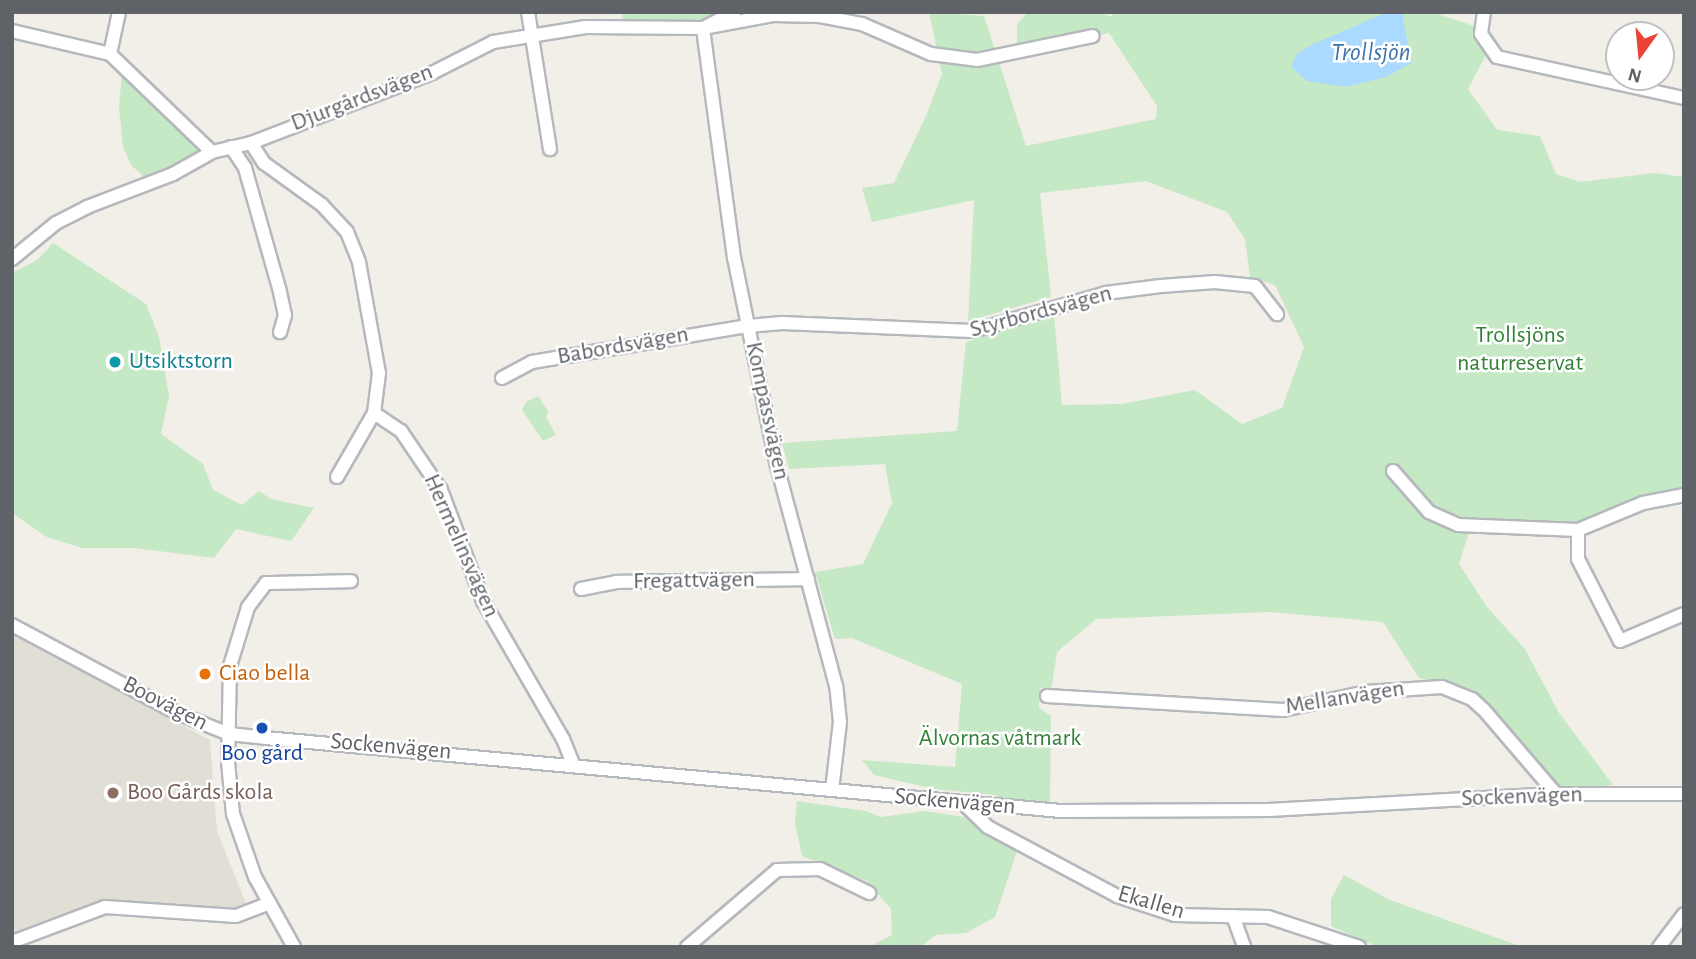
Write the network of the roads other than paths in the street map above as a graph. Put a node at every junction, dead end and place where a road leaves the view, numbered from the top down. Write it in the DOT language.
graph roads {
  1 [pos="119,12"];
  2 [pos="528,12"];
  3 [pos="734,12"];
  4 [pos="1484,12"];
  5 [pos="703,28"];
  6 [pos="12,31"];
  7 [pos="534,33"];
  8 [pos="1093,36"];
  9 [pos="110,54"];
  10 [pos="1684,98"];
  11 [pos="251,143"];
  12 [pos="231,148"];
  13 [pos="550,149"];
  14 [pos="212,152"];
  15 [pos="12,259"];
  16 [pos="1278,314"];
  17 [pos="748,326"];
  18 [pos="280,332"];
  19 [pos="502,378"];
  20 [pos="374,413"];
  21 [pos="1393,471"];
  22 [pos="337,477"];
  23 [pos="1684,495"];
  24 [pos="1578,530"];
  25 [pos="808,579"];
  26 [pos="351,581"];
  27 [pos="581,589"];
  28 [pos="1684,614"];
  29 [pos="12,625"];
  30 [pos="1047,696"];
  31 [pos="229,734"];
  32 [pos="573,764"];
  33 [pos="832,790"];
  34 [pos="1684,793"];
  35 [pos="1556,794"];
  36 [pos="963,803"];
  37 [pos="869,893"];
  38 [pos="270,903"];
  39 [pos="1684,914"];
  40 [pos="1233,916"];
  41 [pos="12,942"];
  42 [pos="294,947"];
  43 [pos="687,947"];
  44 [pos="1244,947"];
  45 [pos="1359,947"];
  46 [pos="1659,947"];
  1 -- 9 [label="street"];
  2 -- 7 [label="street"];
  3 -- 5 [label="street, Djurgårdsvägen"];
  4 -- 10 [label="street"];
  5 -- 7 [label="street, Djurgårdsvägen"];
  5 -- 8 [label="street"];
  5 -- 17 [label="street, Kompassvägen"];
  6 -- 9 [label="street"];
  7 -- 11 [label="street, Djurgårdsvägen"];
  7 -- 13 [label="street"];
  9 -- 14 [label="street"];
  11 -- 12 [label="street, Djurgårdsvägen"];
  11 -- 20 [label="street"];
  12 -- 14 [label="street, Djurgårdsvägen"];
  12 -- 18 [label="street"];
  14 -- 15 [label="street, Djurgårdsvägen"];
  16 -- 17 [label="street, Styrbordsvägen"];
  17 -- 19 [label="street, Babordsvägen"];
  17 -- 25 [label="street, Kompassvägen"];
  20 -- 22 [label="street"];
  20 -- 32 [label="street, Hermelinsvägen"];
  21 -- 24 [label="street"];
  23 -- 24 [label="street"];
  24 -- 28 [label="street"];
  25 -- 27 [label="street, Fregattvägen"];
  25 -- 33 [label="street, Kompassvägen"];
  26 -- 31 [label="street"];
  29 -- 31 [label="street, Boovägen"];
  30 -- 35 [label="street, Mellanvägen"];
  31 -- 32 [label="street, Sockenvägen"];
  31 -- 38 [label="street, Boovägen"];
  32 -- 33 [label="street, Sockenvägen"];
  33 -- 36 [label="street, Sockenvägen"];
  34 -- 35 [label="street, Sockenvägen"];
  35 -- 36 [label="street, Sockenvägen"];
  36 -- 40 [label="street, Ekallen"];
  37 -- 43 [label="street"];
  38 -- 41 [label="street"];
  38 -- 42 [label="street, Boovägen"];
  39 -- 46 [label="street"];
  40 -- 44 [label="street"];
  40 -- 45 [label="street, Ekallen"];
}
